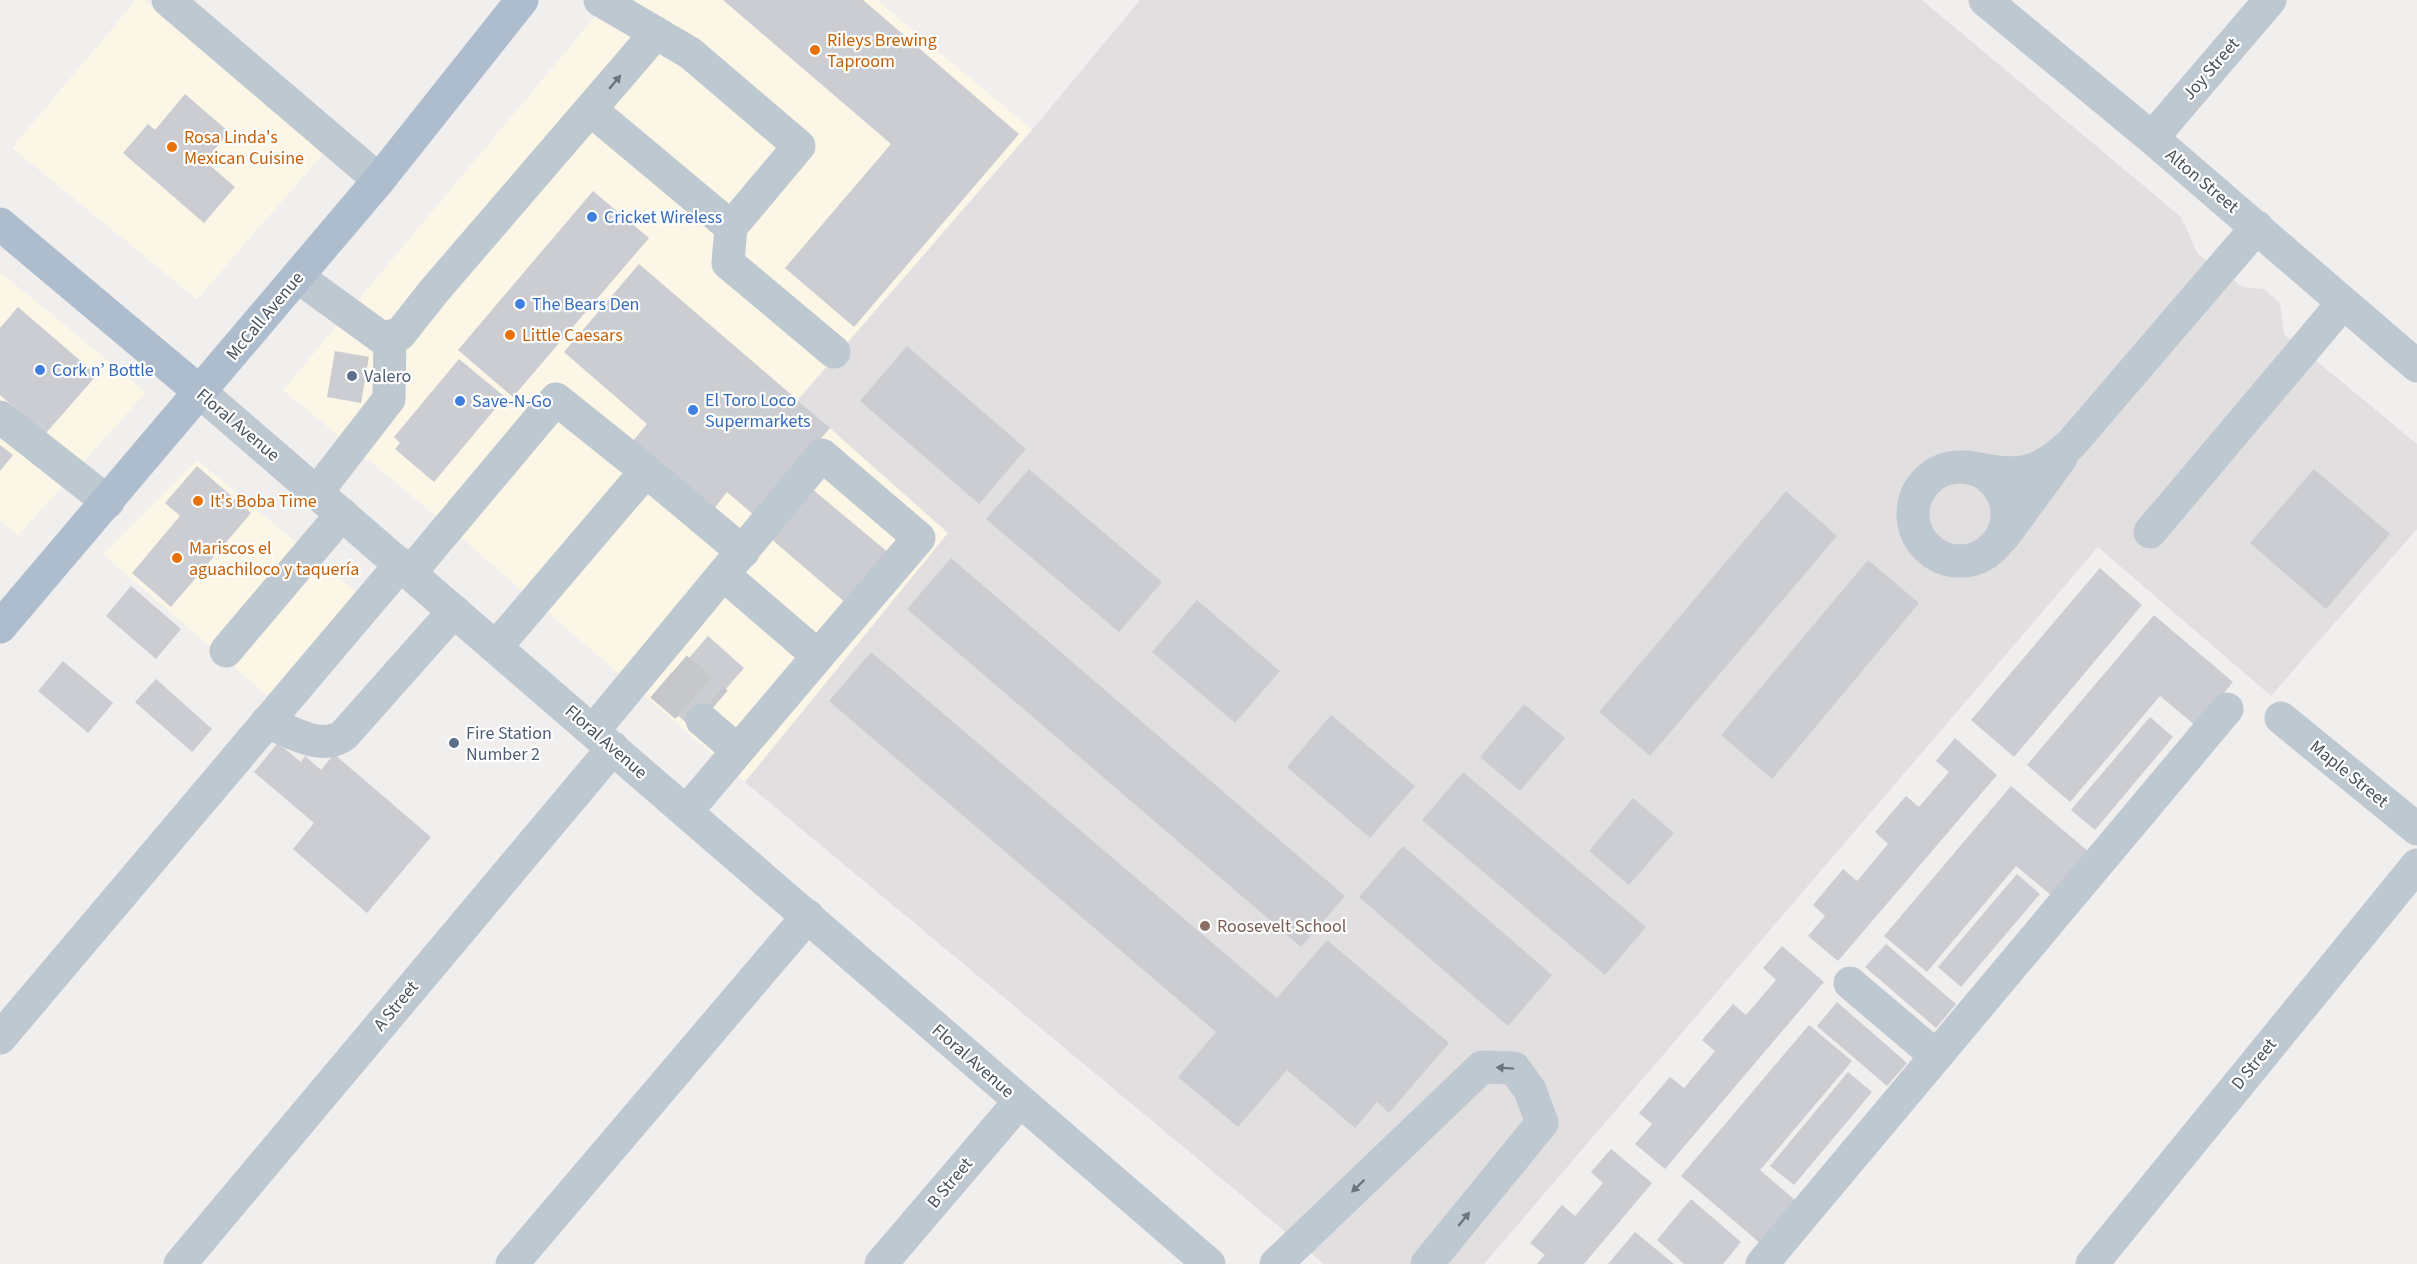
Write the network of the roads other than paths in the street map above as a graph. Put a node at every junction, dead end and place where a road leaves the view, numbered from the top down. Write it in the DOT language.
graph roads {
  1 [pos="168,0"];
  2 [pos="522,0"];
  3 [pos="600,0"];
  4 [pos="1985,0"];
  5 [pos="2270,0"];
  6 [pos="647,44"];
  7 [pos="591,110"];
  8 [pos="2152,138"];
  9 [pos="379,180"];
  10 [pos="731,227"];
  11 [pos="2257,227"];
  12 [pos="4,235"];
  13 [pos="298,277"];
  14 [pos="2343,303"];
  15 [pos="390,336"];
  16 [pos="834,352"];
  17 [pos="2417,366"];
  18 [pos="200,392"];
  19 [pos="0,417"];
  20 [pos="2072,443"];
  21 [pos="1968,467"];
  22 [pos="646,471"];
  23 [pos="317,492"];
  24 [pos="108,502"];
  25 [pos="342,514"];
  26 [pos="2150,532"];
  27 [pos="2000,541"];
  28 [pos="734,564"];
  29 [pos="406,568"];
  30 [pos="454,611"];
  31 [pos="0,627"];
  32 [pos="496,647"];
  33 [pos="226,651"];
  34 [pos="818,656"];
  35 [pos="2227,709"];
  36 [pos="710,712"];
  37 [pos="2282,718"];
  38 [pos="267,722"];
  39 [pos="603,739"];
  40 [pos="744,741"];
  41 [pos="686,812"];
  42 [pos="2417,829"];
  43 [pos="2417,865"];
  44 [pos="808,916"];
  45 [pos="1850,983"];
  46 [pos="0,1038"];
  47 [pos="1936,1056"];
  48 [pos="1020,1101"];
  49 [pos="180,1264"];
  50 [pos="512,1264"];
  51 [pos="881,1264"];
  52 [pos="1209,1264"];
  53 [pos="1276,1264"];
  54 [pos="1427,1264"];
  55 [pos="1762,1264"];
  56 [pos="2092,1264"];
  1 -- 9 [label="street"];
  2 -- 9 [label="main road, McCall Avenue"];
  3 -- 6 [label="street"];
  4 -- 8 [label="street, Alton Street"];
  5 -- 8 [label="street, Joy Street"];
  7 -- 6 [label="street, one-way"];
  6 -- 10 [label="street"];
  7 -- 10 [label="street"];
  7 -- 15 [label="street"];
  8 -- 11 [label="street, Alton Street"];
  9 -- 13 [label="main road, McCall Avenue"];
  10 -- 16 [label="street"];
  11 -- 14 [label="street, Alton Street"];
  11 -- 20 [label="street"];
  12 -- 18 [label="main road, Floral Avenue"];
  13 -- 15 [label="street"];
  13 -- 18 [label="main road, McCall Avenue"];
  14 -- 17 [label="street, Alton Street"];
  14 -- 26 [label="street"];
  15 -- 23 [label="street"];
  18 -- 23 [label="street, Floral Avenue"];
  18 -- 24 [label="main road, McCall Avenue"];
  19 -- 24 [label="street"];
  20 -- 21 [label="street"];
  20 -- 27 [label="street"];
  21 -- 27 [label="street"];
  21 -- 27 [label="street"];
  22 -- 28 [label="street"];
  22 -- 29 [label="street"];
  22 -- 32 [label="street"];
  23 -- 25 [label="street, Floral Avenue"];
  24 -- 31 [label="main road, McCall Avenue"];
  25 -- 29 [label="street, Floral Avenue"];
  25 -- 33 [label="street"];
  28 -- 34 [label="street"];
  28 -- 34 [label="street, A Street"];
  28 -- 39 [label="street, A Street"];
  29 -- 30 [label="street, Floral Avenue"];
  29 -- 38 [label="street"];
  30 -- 32 [label="street, Floral Avenue"];
  30 -- 38 [label="street"];
  32 -- 39 [label="street, Floral Avenue"];
  34 -- 40 [label="street"];
  35 -- 47 [label="street"];
  36 -- 40 [label="street"];
  37 -- 42 [label="street, Maple Street"];
  38 -- 46 [label="street"];
  39 -- 41 [label="street, Floral Avenue"];
  39 -- 49 [label="street, A Street"];
  40 -- 41 [label="street"];
  41 -- 44 [label="street, Floral Avenue"];
  43 -- 56 [label="street, D Street"];
  44 -- 48 [label="street, Floral Avenue"];
  44 -- 50 [label="street"];
  45 -- 47 [label="street"];
  47 -- 55 [label="street"];
  48 -- 51 [label="street, B Street"];
  48 -- 52 [label="street, Floral Avenue"];
  54 -- 53 [label="street, one-way"];
}
